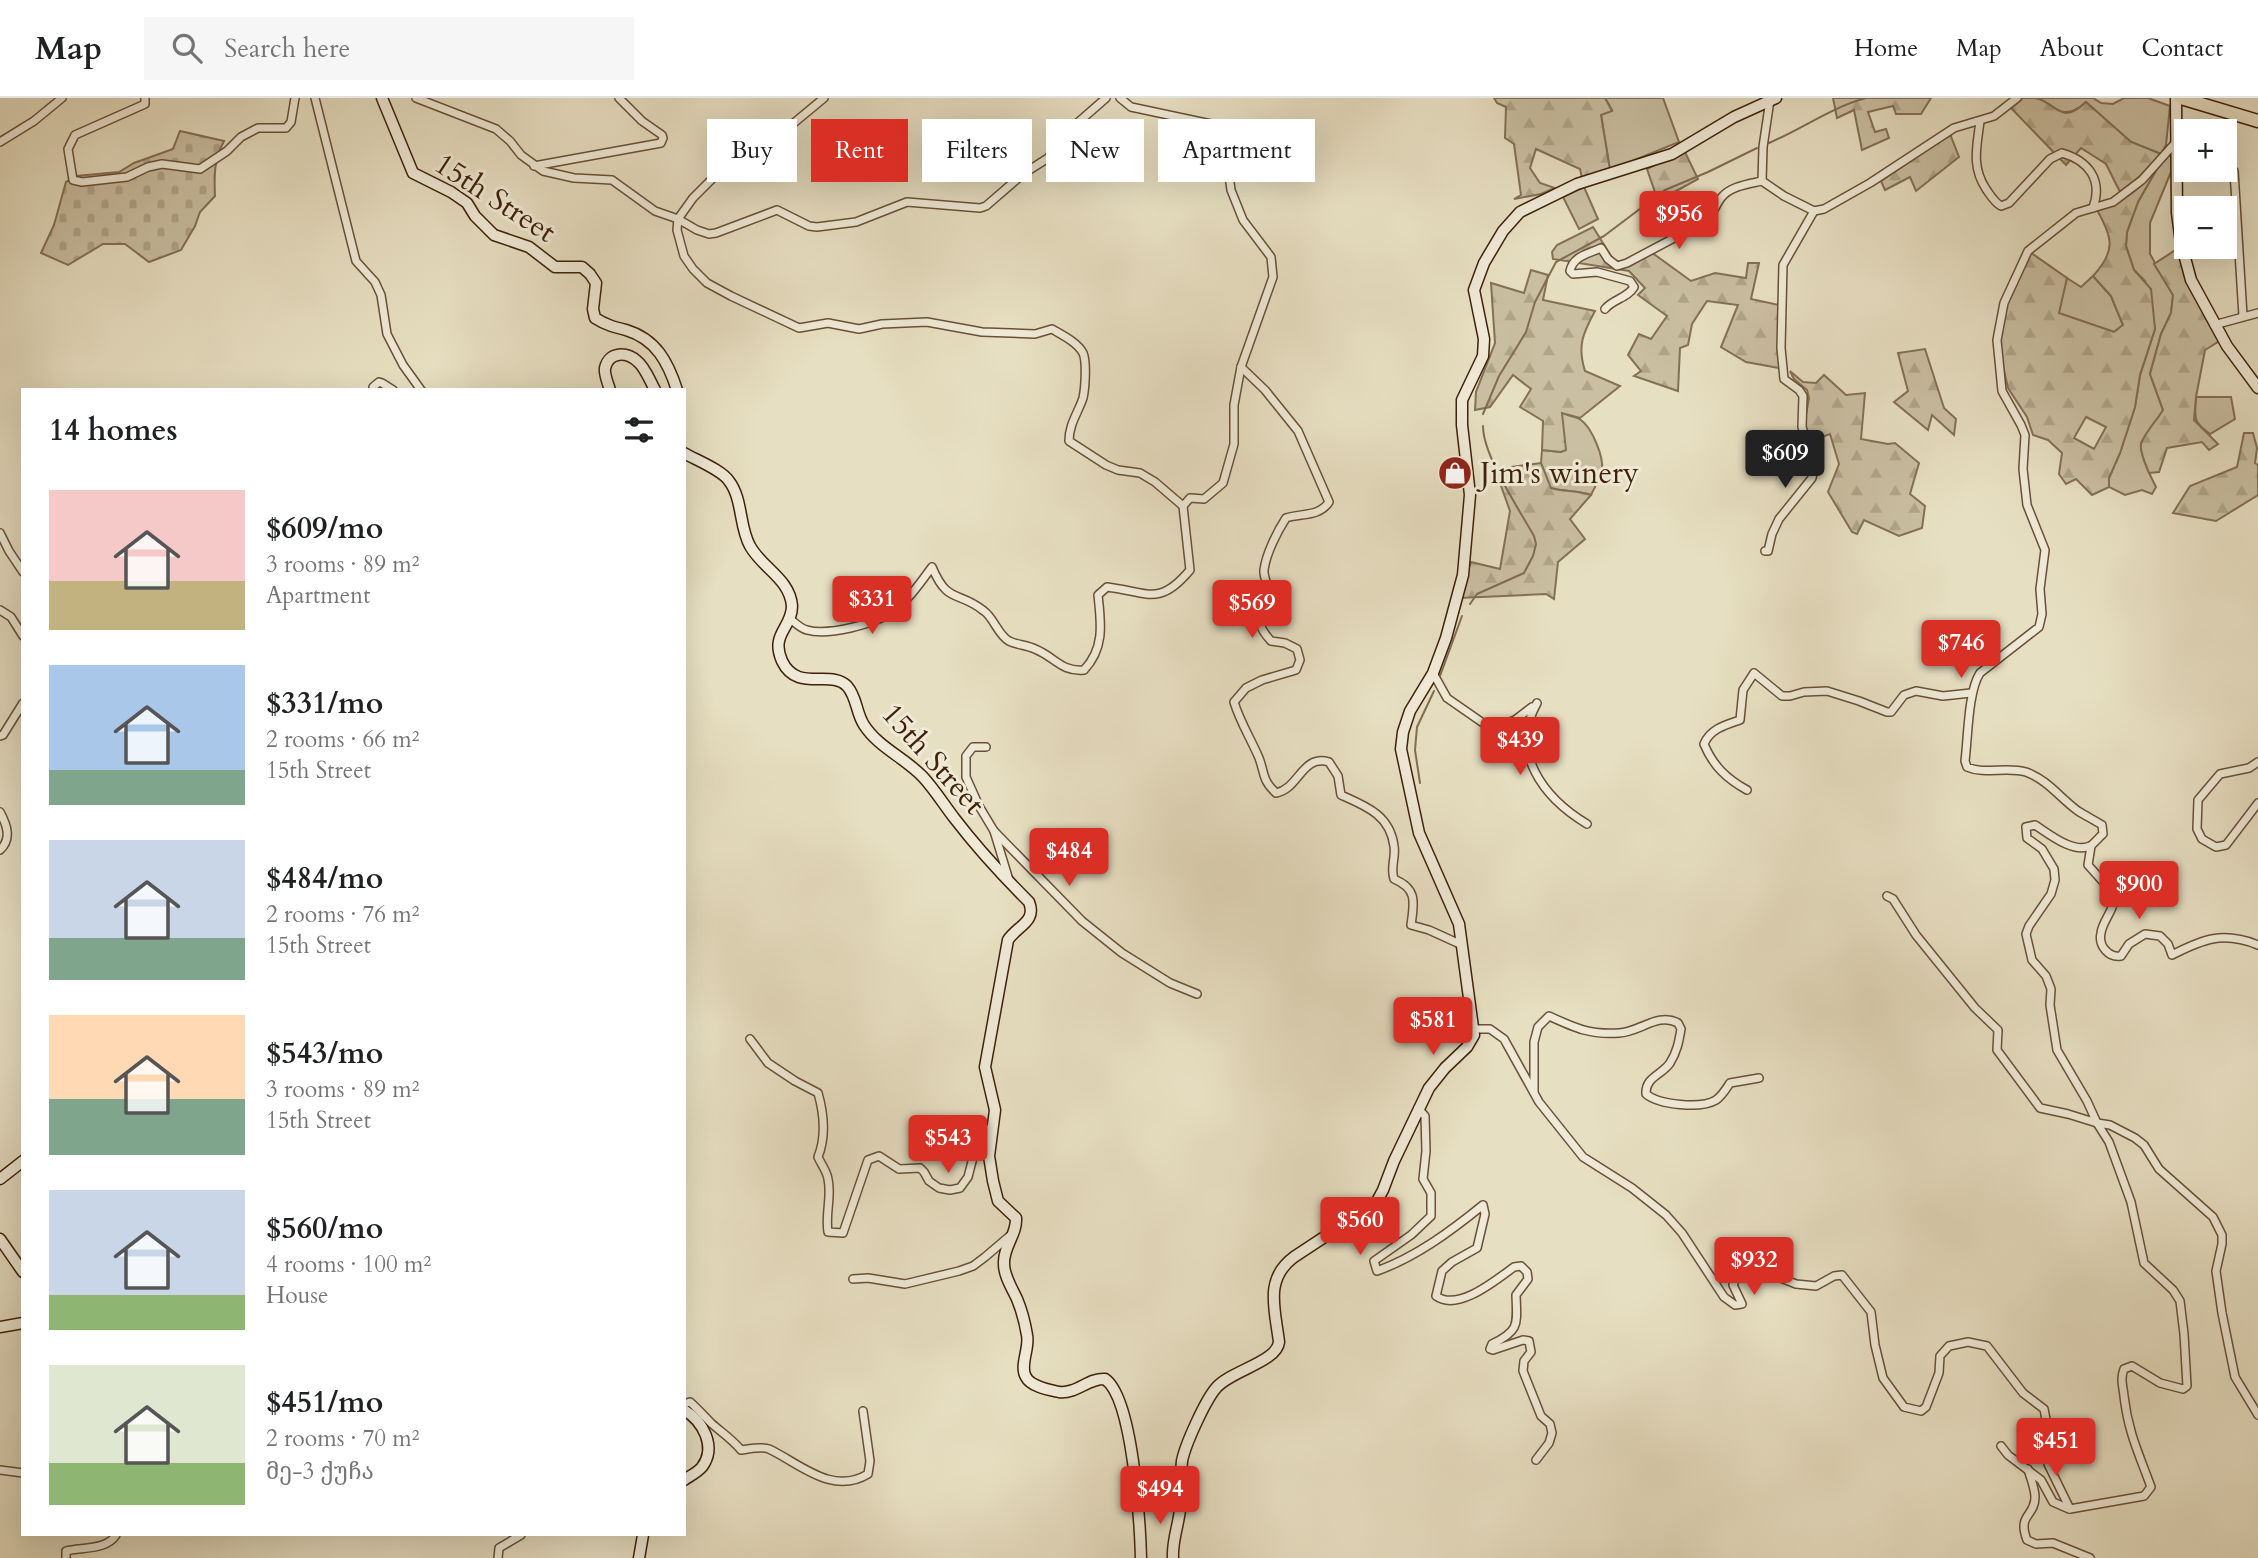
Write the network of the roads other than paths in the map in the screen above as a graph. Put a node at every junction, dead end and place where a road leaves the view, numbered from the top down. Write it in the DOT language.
graph roads {
  1 [pos="62,98"];
  2 [pos="145,98"];
  3 [pos="295,98"];
  4 [pos="314,98"];
  5 [pos="382,98"];
  6 [pos="416,98"];
  7 [pos="619,98"];
  8 [pos="824,98"];
  9 [pos="1106,98"];
  10 [pos="1121,98"];
  11 [pos="2017,98"];
  12 [pos="2178,98"];
  13 [pos="1773,99"];
  14 [pos="2178,119"];
  15 [pos="1980,121"];
  16 [pos="2258,121"];
  17 [pos="0,142"];
  18 [pos="2174,144"];
  19 [pos="534,166"];
  20 [pos="1762,181"];
  21 [pos="2177,182"];
  22 [pos="2235,182"];
  23 [pos="2093,208"];
  24 [pos="1814,211"];
  25 [pos="678,219"];
  26 [pos="1605,309"];
  27 [pos="2258,313"];
  28 [pos="2243,317"];
  29 [pos="2214,325"];
  30 [pos="1241,367"];
  31 [pos="373,388"];
  32 [pos="390,388"];
  33 [pos="420,388"];
  34 [pos="610,388"];
  35 [pos="654,388"];
  36 [pos="676,388"];
  37 [pos="2258,388"];
  38 [pos="686,454"];
  39 [pos="1183,506"];
  40 [pos="0,533"];
  41 [pos="1765,551"];
  42 [pos="21,569"];
  43 [pos="0,610"];
  44 [pos="789,618"];
  45 [pos="21,633"];
  46 [pos="1433,673"];
  47 [pos="1971,693"];
  48 [pos="21,706"];
  49 [pos="0,736"];
  50 [pos="986,747"];
  51 [pos="2258,762"];
  52 [pos="1747,790"];
  53 [pos="2258,803"];
  54 [pos="0,812"];
  55 [pos="1587,824"];
  56 [pos="994,831"];
  57 [pos="2091,846"];
  58 [pos="0,850"];
  59 [pos="1011,884"];
  60 [pos="1886,896"];
  61 [pos="1462,945"];
  62 [pos="2258,945"];
  63 [pos="1197,994"];
  64 [pos="1473,1029"];
  65 [pos="750,1039"];
  66 [pos="1759,1078"];
  67 [pos="1534,1093"];
  68 [pos="1418,1108"];
  69 [pos="2097,1123"];
  70 [pos="993,1125"];
  71 [pos="21,1163"];
  72 [pos="0,1179"];
  73 [pos="1016,1231"];
  74 [pos="0,1238"];
  75 [pos="21,1269"];
  76 [pos="853,1279"];
  77 [pos="21,1323"];
  78 [pos="0,1327"];
  79 [pos="686,1403"];
  80 [pos="686,1411"];
  81 [pos="863,1411"];
  82 [pos="2258,1415"];
  83 [pos="2001,1446"];
  84 [pos="1536,1460"];
  85 [pos="2028,1469"];
  86 [pos="0,1470"];
  87 [pos="21,1473"];
  88 [pos="686,1479"];
  89 [pos="2070,1509"];
  90 [pos="115,1536"];
  91 [pos="519,1536"];
  92 [pos="643,1536"];
  93 [pos="66,1558"];
  94 [pos="498,1558"];
  95 [pos="639,1558"];
  96 [pos="1140,1558"];
  97 [pos="1173,1558"];
  98 [pos="2090,1558"];
  1 -- 17 [label="street"];
  2 -- 3 [label="street"];
  4 -- 33 [label="street"];
  5 -- 36 [label="street, 15th Street"];
  6 -- 19 [label="street"];
  7 -- 19 [label="street"];
  8 -- 25 [label="street"];
  9 -- 25 [label="street"];
  10 -- 30 [label="street"];
  11 -- 15 [label="street"];
  12 -- 14 [label="street"];
  12 -- 16 [label="highway"];
  13 -- 20 [label="street"];
  13 -- 46 [label="street"];
  15 -- 23 [label="street"];
  15 -- 24 [label="street"];
  18 -- 23 [label="street"];
  19 -- 25 [label="street"];
  20 -- 24 [label="street"];
  20 -- 26 [label="street"];
  21 -- 29 [label="street"];
  22 -- 28 [label="street"];
  23 -- 47 [label="street"];
  24 -- 41 [label="street"];
  25 -- 39 [label="street"];
  27 -- 28 [label="street"];
  28 -- 29 [label="street"];
  29 -- 37 [label="street"];
  30 -- 39 [label="street"];
  30 -- 61 [label="street"];
  31 -- 32 [label="street"];
  34 -- 35 [label="street"];
  38 -- 44 [label="street, 15th Street"];
  39 -- 44 [label="street"];
  40 -- 42 [label="street"];
  43 -- 45 [label="street"];
  44 -- 59 [label="street, 15th Street"];
  46 -- 55 [label="street"];
  46 -- 61 [label="street"];
  47 -- 52 [label="street"];
  47 -- 57 [label="street"];
  48 -- 49 [label="street"];
  50 -- 56 [label="street"];
  51 -- 53 [label="street"];
  54 -- 58 [label="street"];
  56 -- 59 [label="street"];
  56 -- 63 [label="street"];
  57 -- 62 [label="street"];
  57 -- 69 [label="street"];
  59 -- 70 [label="street, 15th Street"];
  60 -- 69 [label="street"];
  61 -- 64 [label="street"];
  64 -- 67 [label="street"];
  64 -- 68 [label="street"];
  65 -- 70 [label="street"];
  66 -- 67 [label="street"];
  67 -- 89 [label="street"];
  68 -- 84 [label="street"];
  68 -- 97 [label="street"];
  69 -- 82 [label="street"];
  69 -- 89 [label="street"];
  70 -- 73 [label="street, 15th Street"];
  71 -- 72 [label="street"];
  73 -- 76 [label="street"];
  73 -- 96 [label="street"];
  74 -- 75 [label="street"];
  77 -- 78 [label="street"];
  79 -- 81 [label="street"];
  80 -- 88 [label="street"];
  83 -- 85 [label="street"];
  85 -- 89 [label="street"];
  85 -- 98 [label="street"];
  86 -- 87 [label="street"];
  90 -- 93 [label="street"];
  91 -- 94 [label="street"];
  92 -- 95 [label="street"];
}
